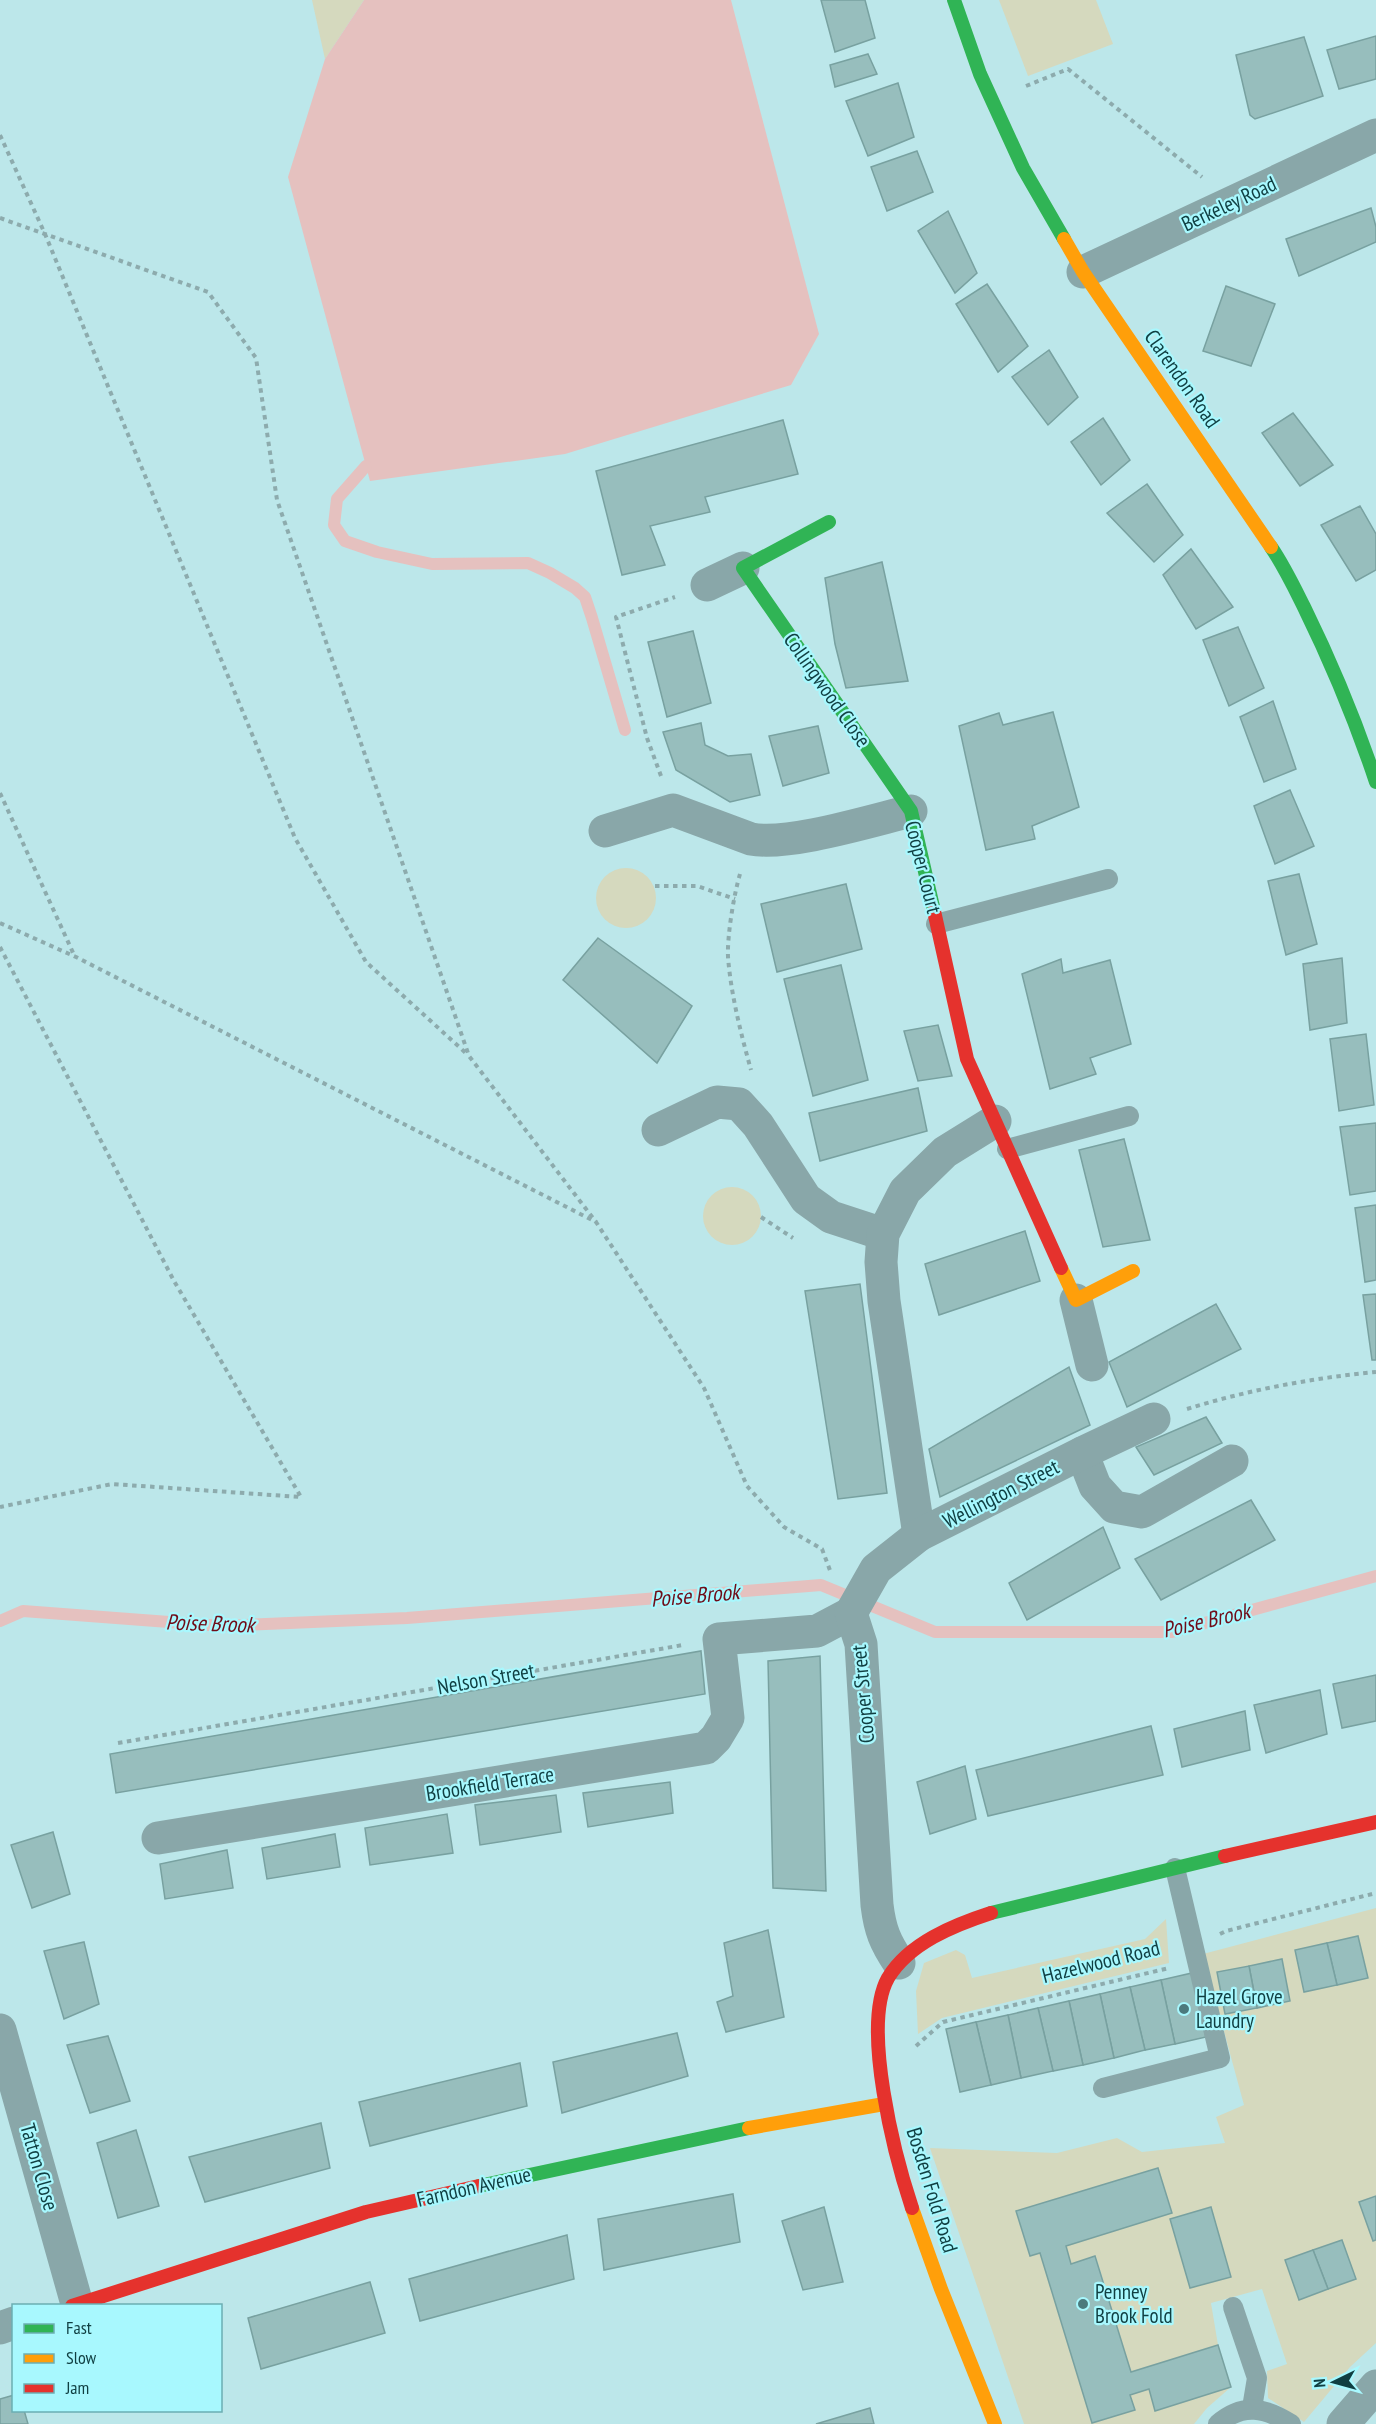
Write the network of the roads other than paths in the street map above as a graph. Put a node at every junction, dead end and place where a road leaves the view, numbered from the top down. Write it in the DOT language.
graph roads {
  1 [pos="954,0"];
  2 [pos="1376,135"];
  3 [pos="1083,272"];
  4 [pos="829,522"];
  5 [pos="743,568"];
  6 [pos="707,585"];
  7 [pos="1376,782"];
  8 [pos="910,811"];
  9 [pos="605,831"];
  10 [pos="1108,879"];
  11 [pos="936,924"];
  12 [pos="1129,1116"];
  13 [pos="658,1130"];
  14 [pos="1001,1135"];
  15 [pos="883,1234"];
  16 [pos="1133,1271"];
  17 [pos="1076,1300"];
  18 [pos="1092,1365"];
  19 [pos="1154,1419"];
  20 [pos="1082,1453"];
  21 [pos="1232,1461"];
  22 [pos="919,1535"];
  23 [pos="851,1613"];
  24 [pos="1376,1822"];
  25 [pos="158,1838"];
  26 [pos="1174,1868"];
  27 [pos="899,1963"];
  28 [pos="0,2030"];
  29 [pos="1103,2088"];
  30 [pos="884,2104"];
  31 [pos="74,2304"];
  32 [pos="77,2304"];
  33 [pos="1233,2307"];
  34 [pos="1376,2386"];
  35 [pos="1252,2408"];
  36 [pos="995,2424"];
  37 [pos="1218,2424"];
  38 [pos="1291,2424"];
  39 [pos="1343,2424"];
  1 -- 3 [label="street, Clarendon Road"];
  2 -- 3 [label="street, Berkeley Road"];
  3 -- 7 [label="street, Clarendon Road"];
  4 -- 5 [label="street"];
  5 -- 6 [label="street"];
  5 -- 8 [label="street, Collingwood Close"];
  8 -- 9 [label="street, Cooper Court"];
  8 -- 11 [label="street, Cooper Court"];
  10 -- 11 [label="lane"];
  11 -- 14 [label="street, Cooper Court"];
  12 -- 14 [label="lane"];
  13 -- 15 [label="street"];
  14 -- 15 [label="street"];
  14 -- 17 [label="street, Cooper Court"];
  15 -- 22 [label="street"];
  16 -- 17 [label="street"];
  17 -- 18 [label="street, Cooper Court"];
  19 -- 20 [label="street, Wellington Street"];
  20 -- 21 [label="street, Wellington Street"];
  20 -- 22 [label="street, Wellington Street"];
  22 -- 23 [label="street"];
  23 -- 25 [label="street, Brookfield Terrace"];
  23 -- 27 [label="street, Cooper Street"];
  24 -- 26 [label="street"];
  26 -- 27 [label="street"];
  26 -- 29 [label="lane"];
  27 -- 30 [label="street, Bosden Fold Road"];
  28 -- 31 [label="street, Tatton Close"];
  30 -- 32 [label="street, Farndon Avenue"];
  30 -- 36 [label="street, Bosden Fold Road"];
  33 -- 35 [label="lane"];
  34 -- 39 [label="street"];
  35 -- 37 [label="lane"];
  35 -- 38 [label="lane"];
}
